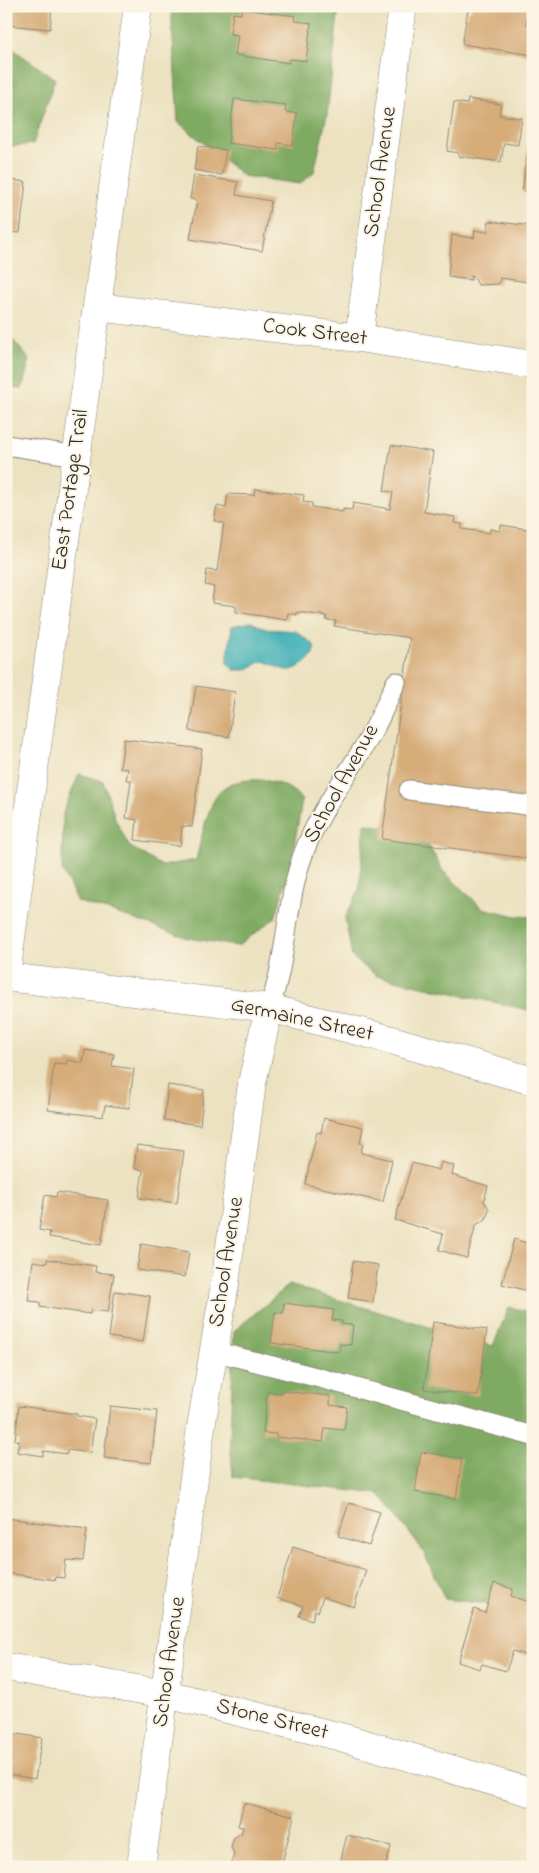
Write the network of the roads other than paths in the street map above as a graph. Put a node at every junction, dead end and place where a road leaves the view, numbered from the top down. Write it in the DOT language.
graph roads {
  1 [pos="138,6"];
  2 [pos="403,6"];
  3 [pos="97,307"];
  4 [pos="359,338"];
  5 [pos="533,366"];
  6 [pos="6,445"];
  7 [pos="77,456"];
  8 [pos="396,682"];
  9 [pos="409,790"];
  10 [pos="533,806"];
  11 [pos="6,976"];
  12 [pos="269,1008"];
  13 [pos="533,1081"];
  14 [pos="213,1352"];
  15 [pos="533,1436"];
  16 [pos="6,1667"];
  17 [pos="166,1694"];
  18 [pos="533,1792"];
  19 [pos="141,1867"];
  1 -- 3 [label="street, East Portage Trail"];
  2 -- 4 [label="street, School Avenue"];
  3 -- 4 [label="street, Cook Street"];
  3 -- 7 [label="street, East Portage Trail"];
  4 -- 5 [label="street, Cook Street"];
  6 -- 7 [label="lane"];
  7 -- 11 [label="street, East Portage Trail"];
  8 -- 12 [label="lane, School Avenue"];
  9 -- 10 [label="lane"];
  11 -- 12 [label="street, Germaine Street"];
  12 -- 13 [label="street, Germaine Street"];
  12 -- 14 [label="street, School Avenue"];
  14 -- 15 [label="lane"];
  14 -- 17 [label="street, School Avenue"];
  16 -- 17 [label="street, Stone Street"];
  17 -- 18 [label="street, Stone Street"];
  17 -- 19 [label="street, School Avenue"];
}
